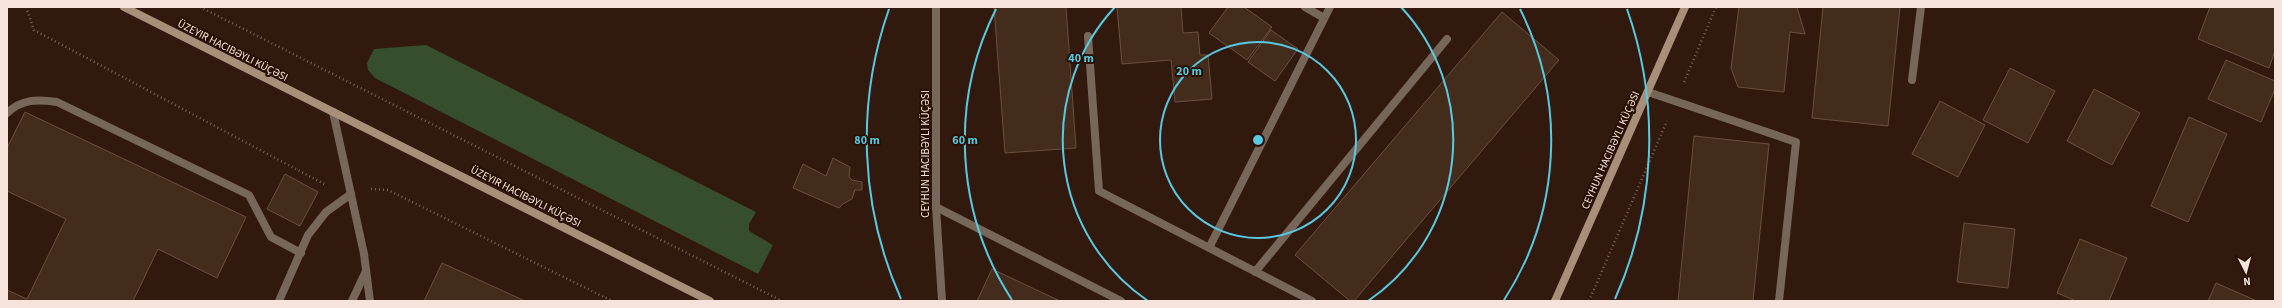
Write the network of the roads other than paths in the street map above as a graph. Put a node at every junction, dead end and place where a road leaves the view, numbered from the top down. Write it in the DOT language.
graph roads {
  1 [pos="124,7"];
  2 [pos="936,7"];
  3 [pos="1305,7"];
  4 [pos="1330,7"];
  5 [pos="1685,7"];
  6 [pos="1921,7"];
  7 [pos="1324,18"];
  8 [pos="1088,36"];
  9 [pos="1447,39"];
  10 [pos="1912,80"];
  11 [pos="1648,92"];
  12 [pos="333,112"];
  13 [pos="7,114"];
  14 [pos="350,191"];
  15 [pos="936,208"];
  16 [pos="1209,248"];
  17 [pos="301,253"];
  18 [pos="366,271"];
  19 [pos="1256,272"];
  20 [pos="279,301"];
  21 [pos="352,301"];
  22 [pos="370,301"];
  23 [pos="710,301"];
  24 [pos="942,301"];
  25 [pos="1121,301"];
  26 [pos="1312,301"];
  27 [pos="1556,301"];
  28 [pos="1779,301"];
  1 -- 12 [label="main road"];
  2 -- 15 [label="street"];
  3 -- 7 [label="street"];
  4 -- 7 [label="street"];
  5 -- 11 [label="main road"];
  6 -- 10 [label="street"];
  7 -- 16 [label="street"];
  8 -- 16 [label="street"];
  9 -- 19 [label="street"];
  11 -- 27 [label="main road"];
  11 -- 28 [label="street"];
  12 -- 14 [label="street"];
  12 -- 23 [label="main road"];
  13 -- 17 [label="street"];
  14 -- 17 [label="street"];
  14 -- 18 [label="street"];
  15 -- 24 [label="street"];
  15 -- 25 [label="street"];
  16 -- 19 [label="street"];
  17 -- 20 [label="street"];
  18 -- 21 [label="street"];
  18 -- 22 [label="street"];
  19 -- 26 [label="street"];
}
